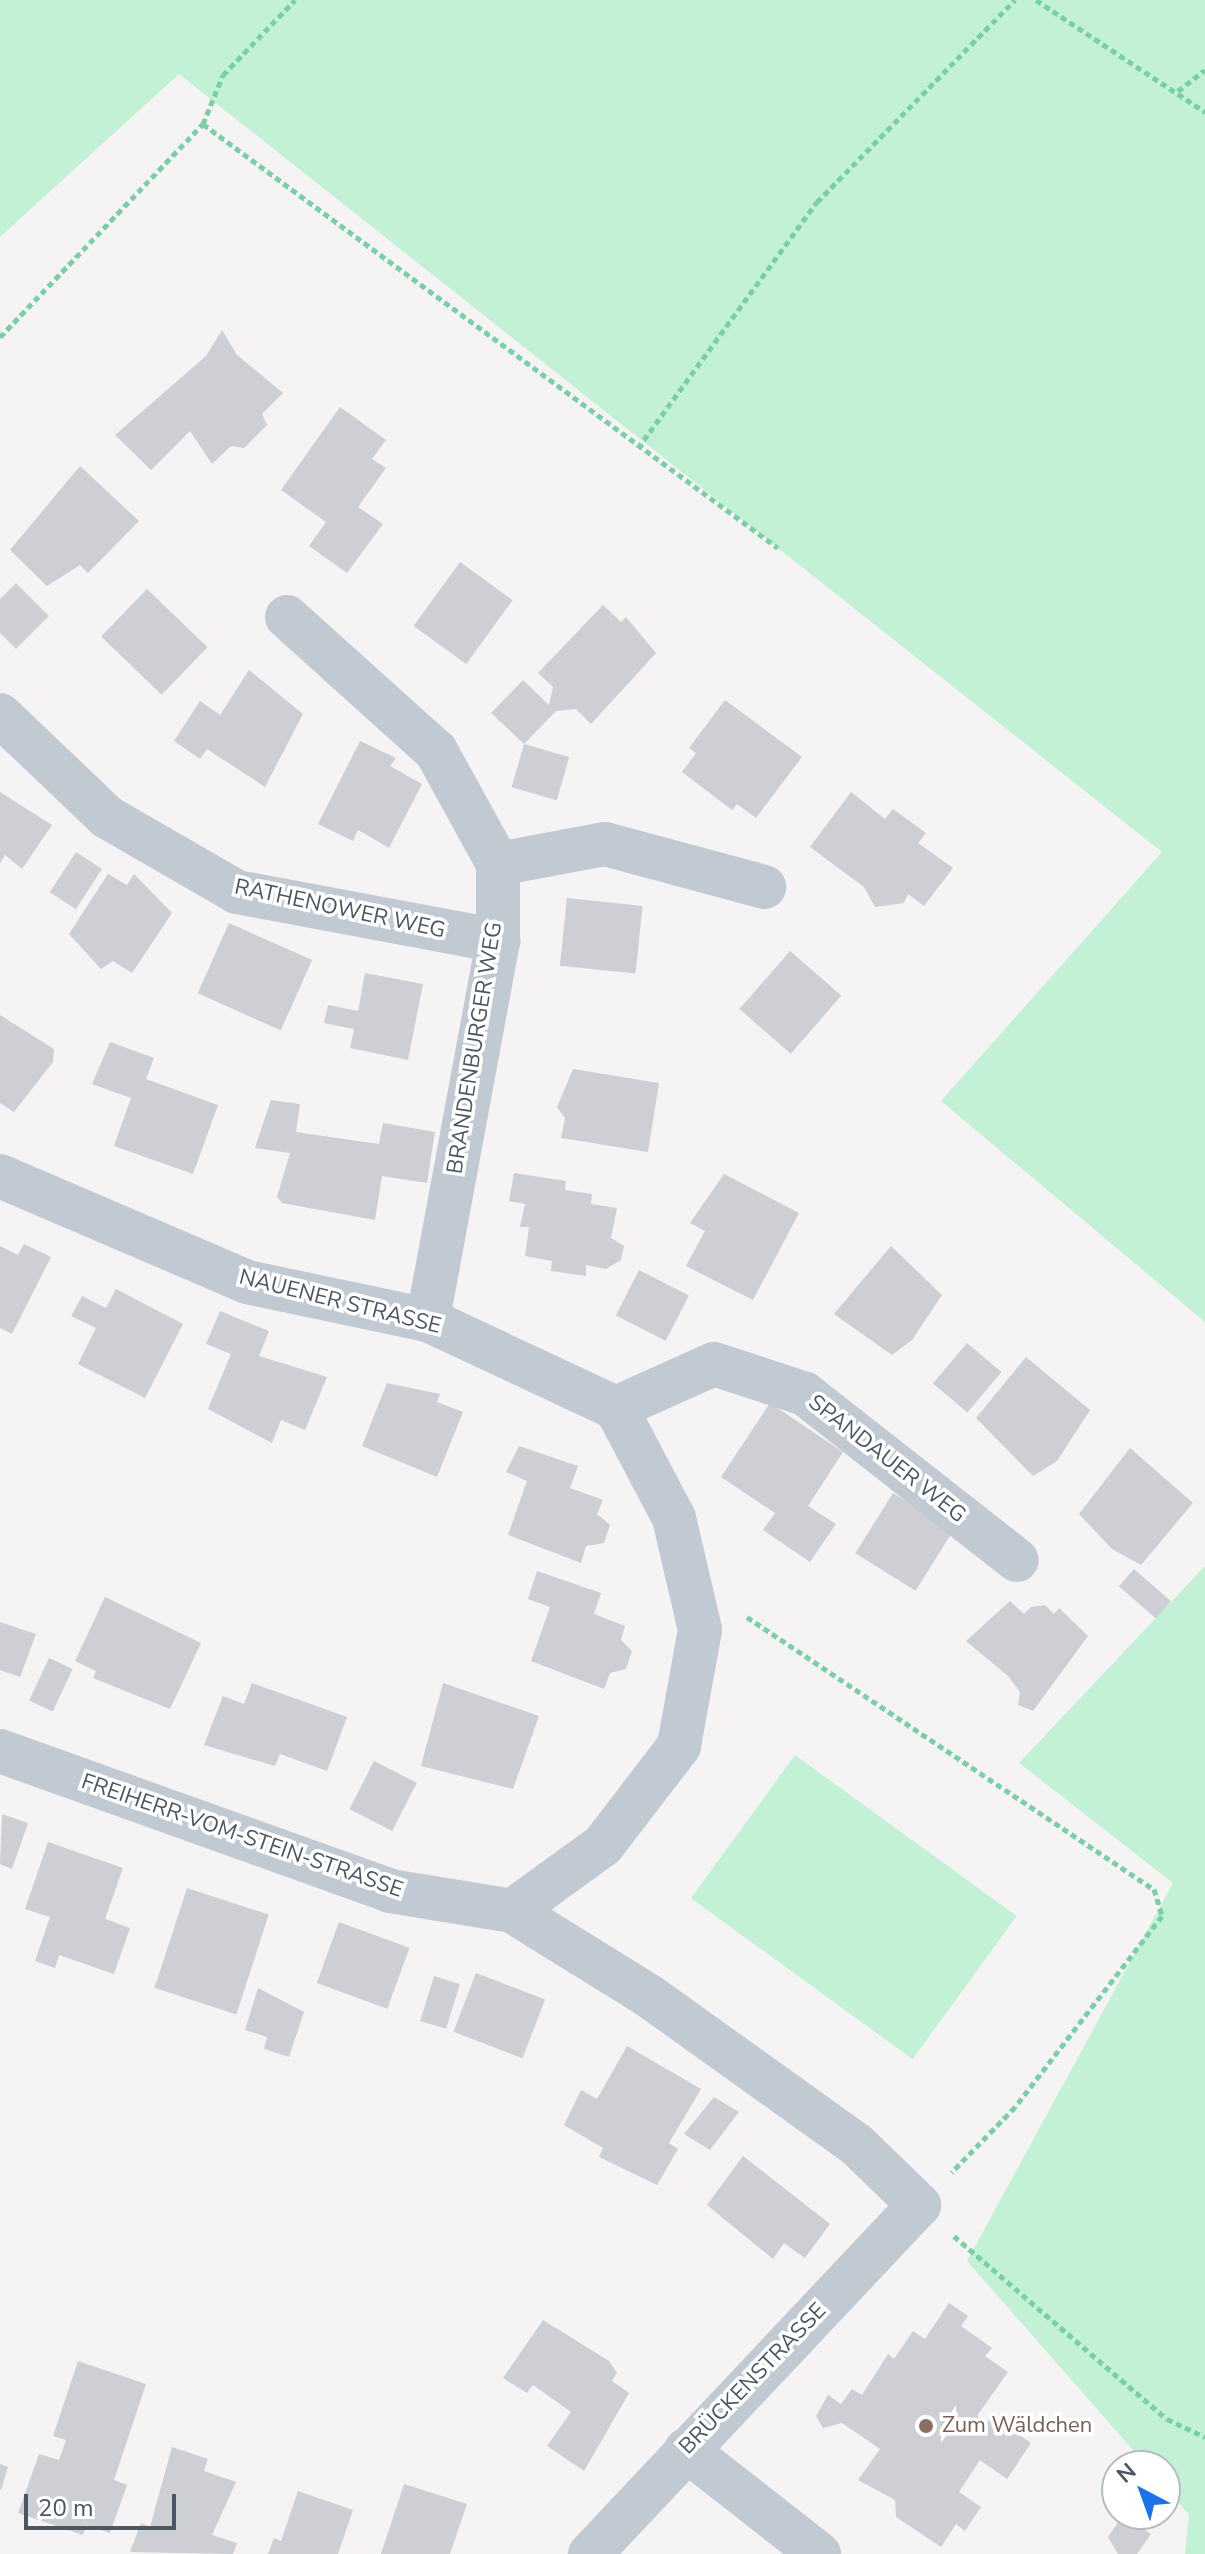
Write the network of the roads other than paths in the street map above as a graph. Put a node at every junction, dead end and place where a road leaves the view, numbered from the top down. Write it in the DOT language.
graph roads {
  1 [pos="287,617"];
  2 [pos="0,715"];
  3 [pos="498,864"];
  4 [pos="764,887"];
  5 [pos="498,941"];
  6 [pos="0,1176"];
  7 [pos="428,1320"];
  8 [pos="616,1408"];
  9 [pos="1017,1560"];
  10 [pos="0,1751"];
  11 [pos="512,1911"];
  12 [pos="919,2205"];
  13 [pos="686,2450"];
  14 [pos="590,2554"];
  15 [pos="819,2554"];
  1 -- 3 [label="street, BRANDENBURGER WEG"];
  2 -- 5 [label="street, RATHENOWER WEG"];
  3 -- 4 [label="street"];
  3 -- 5 [label="street, BRANDENBURGER WEG"];
  5 -- 7 [label="street, BRANDENBURGER WEG"];
  6 -- 7 [label="street, NAUENER STRASSE"];
  7 -- 8 [label="street, NAUENER STRASSE"];
  8 -- 9 [label="street, SPANDAUER WEG"];
  8 -- 11 [label="street"];
  10 -- 11 [label="street, FREIHERR-VOM-STEIN-STRASSE"];
  11 -- 12 [label="street, FREIHERR-VOM-STEIN-STRASSE"];
  12 -- 13 [label="street, BRÜCKENSTRASSE"];
  13 -- 14 [label="street, BRÜCKENSTRASSE"];
  13 -- 15 [label="street"];
}
